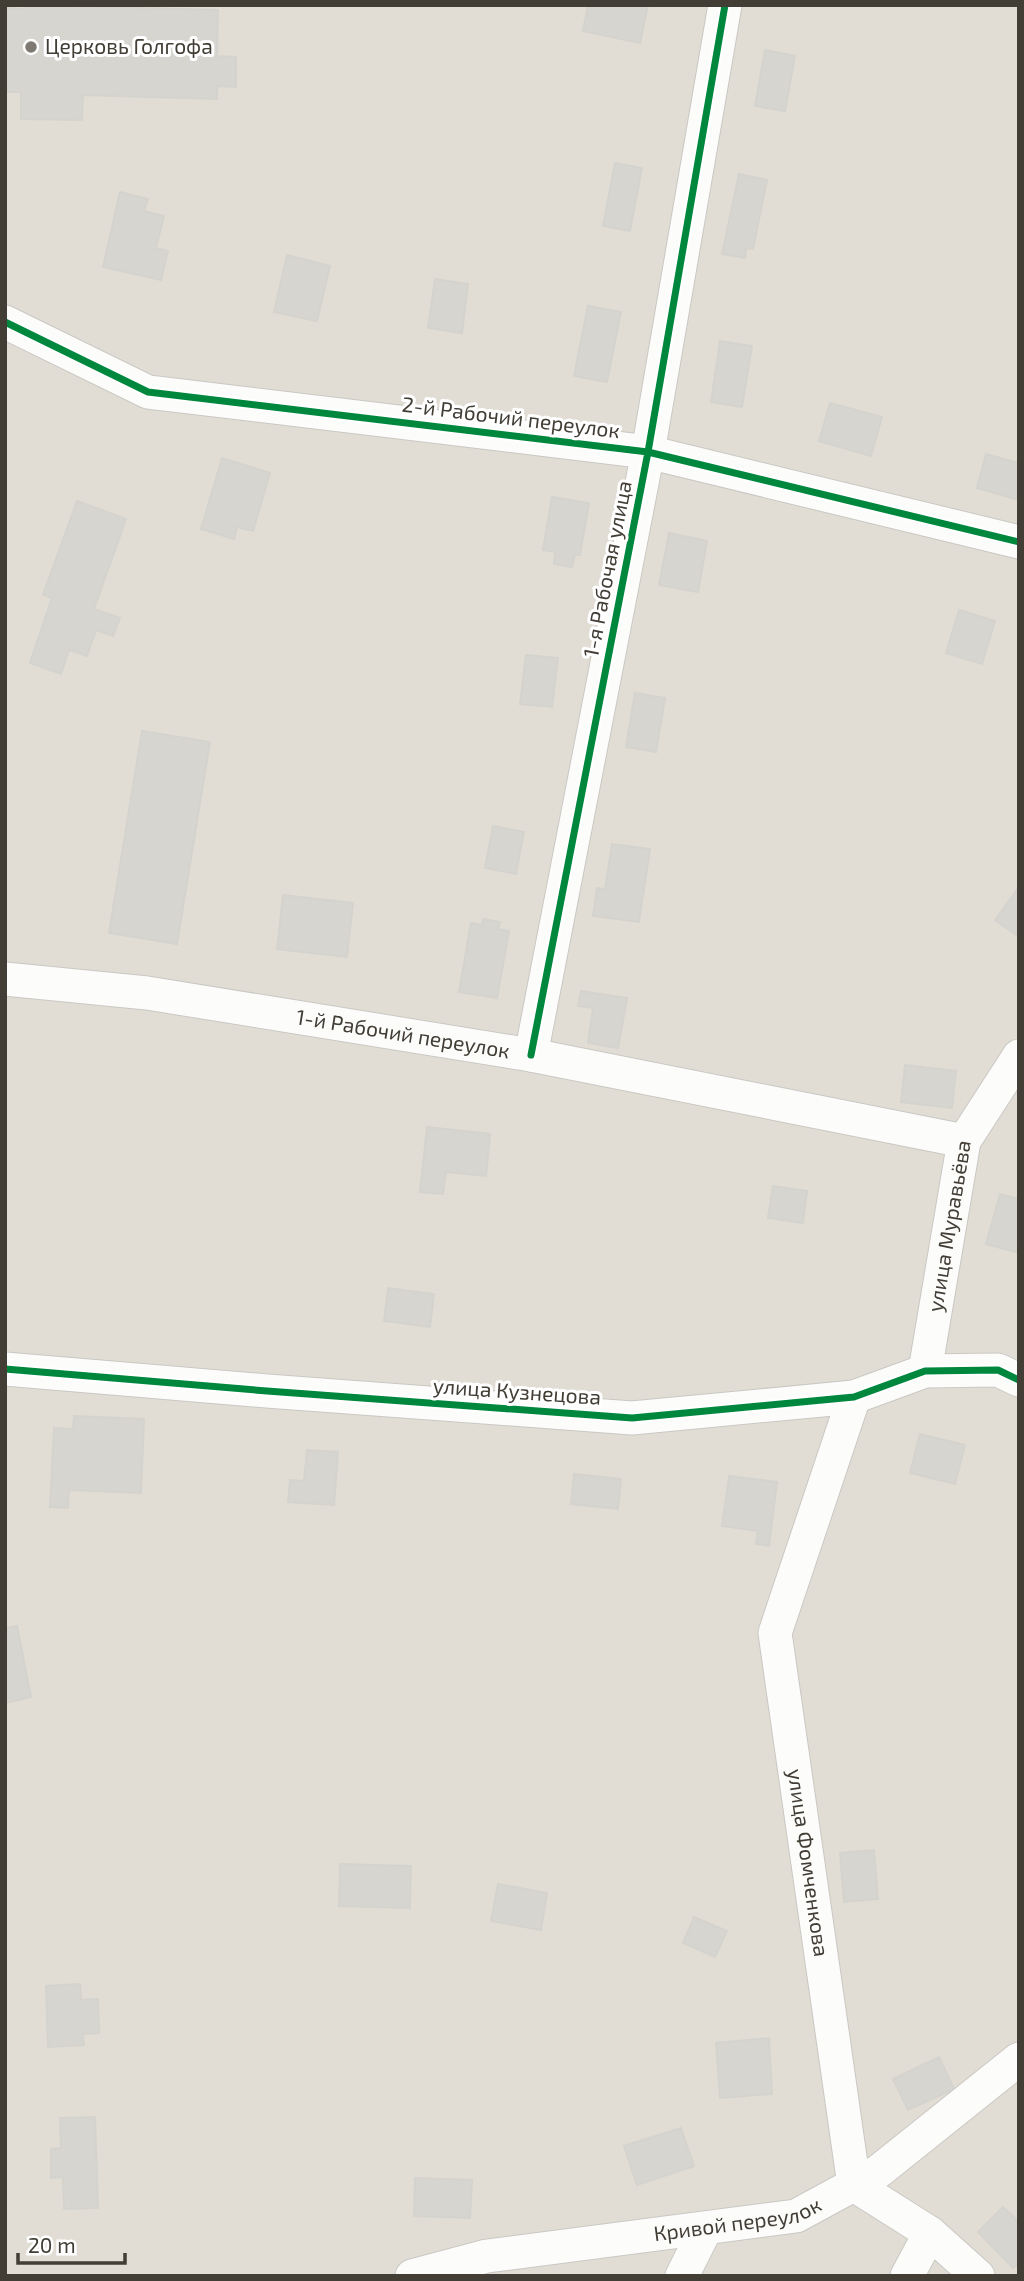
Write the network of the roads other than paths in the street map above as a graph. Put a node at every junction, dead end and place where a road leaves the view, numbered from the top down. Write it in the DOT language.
graph roads {
  1 [pos="725,5"];
  2 [pos="5,322"];
  3 [pos="648,452"];
  4 [pos="1019,542"];
  5 [pos="5,979"];
  6 [pos="531,1055"];
  7 [pos="1019,1056"];
  8 [pos="964,1141"];
  9 [pos="5,1368"];
  10 [pos="925,1371"];
  11 [pos="1019,1380"];
  12 [pos="855,1397"];
  13 [pos="1019,2059"];
  14 [pos="853,2185"];
  15 [pos="706,2228"];
  16 [pos="930,2233"];
  17 [pos="412,2276"];
  18 [pos="682,2276"];
  19 [pos="907,2276"];
  20 [pos="978,2276"];
  1 -- 3 [label="street, 1-я Рабочая улица"];
  2 -- 3 [label="street, 2-й Рабочий переулок"];
  3 -- 4 [label="street, 2-й Рабочий переулок"];
  3 -- 6 [label="street, 1-я Рабочая улица"];
  5 -- 6 [label="street, 1-й Рабочий переулок"];
  6 -- 8 [label="street, 1-й Рабочий переулок"];
  7 -- 8 [label="street, улица Муравьёва"];
  8 -- 10 [label="street, улица Муравьёва"];
  9 -- 12 [label="street, улица Кузнецова"];
  10 -- 11 [label="street, улица Кузнецова"];
  10 -- 12 [label="street, улица Кузнецова"];
  12 -- 14 [label="street, улица Фомченкова"];
  13 -- 14 [label="street, Кривой переулок"];
  14 -- 15 [label="street, Кривой переулок"];
  14 -- 16 [label="street"];
  15 -- 17 [label="street, Кривой переулок"];
  15 -- 18 [label="street"];
  16 -- 19 [label="street"];
  16 -- 20 [label="street"];
}
